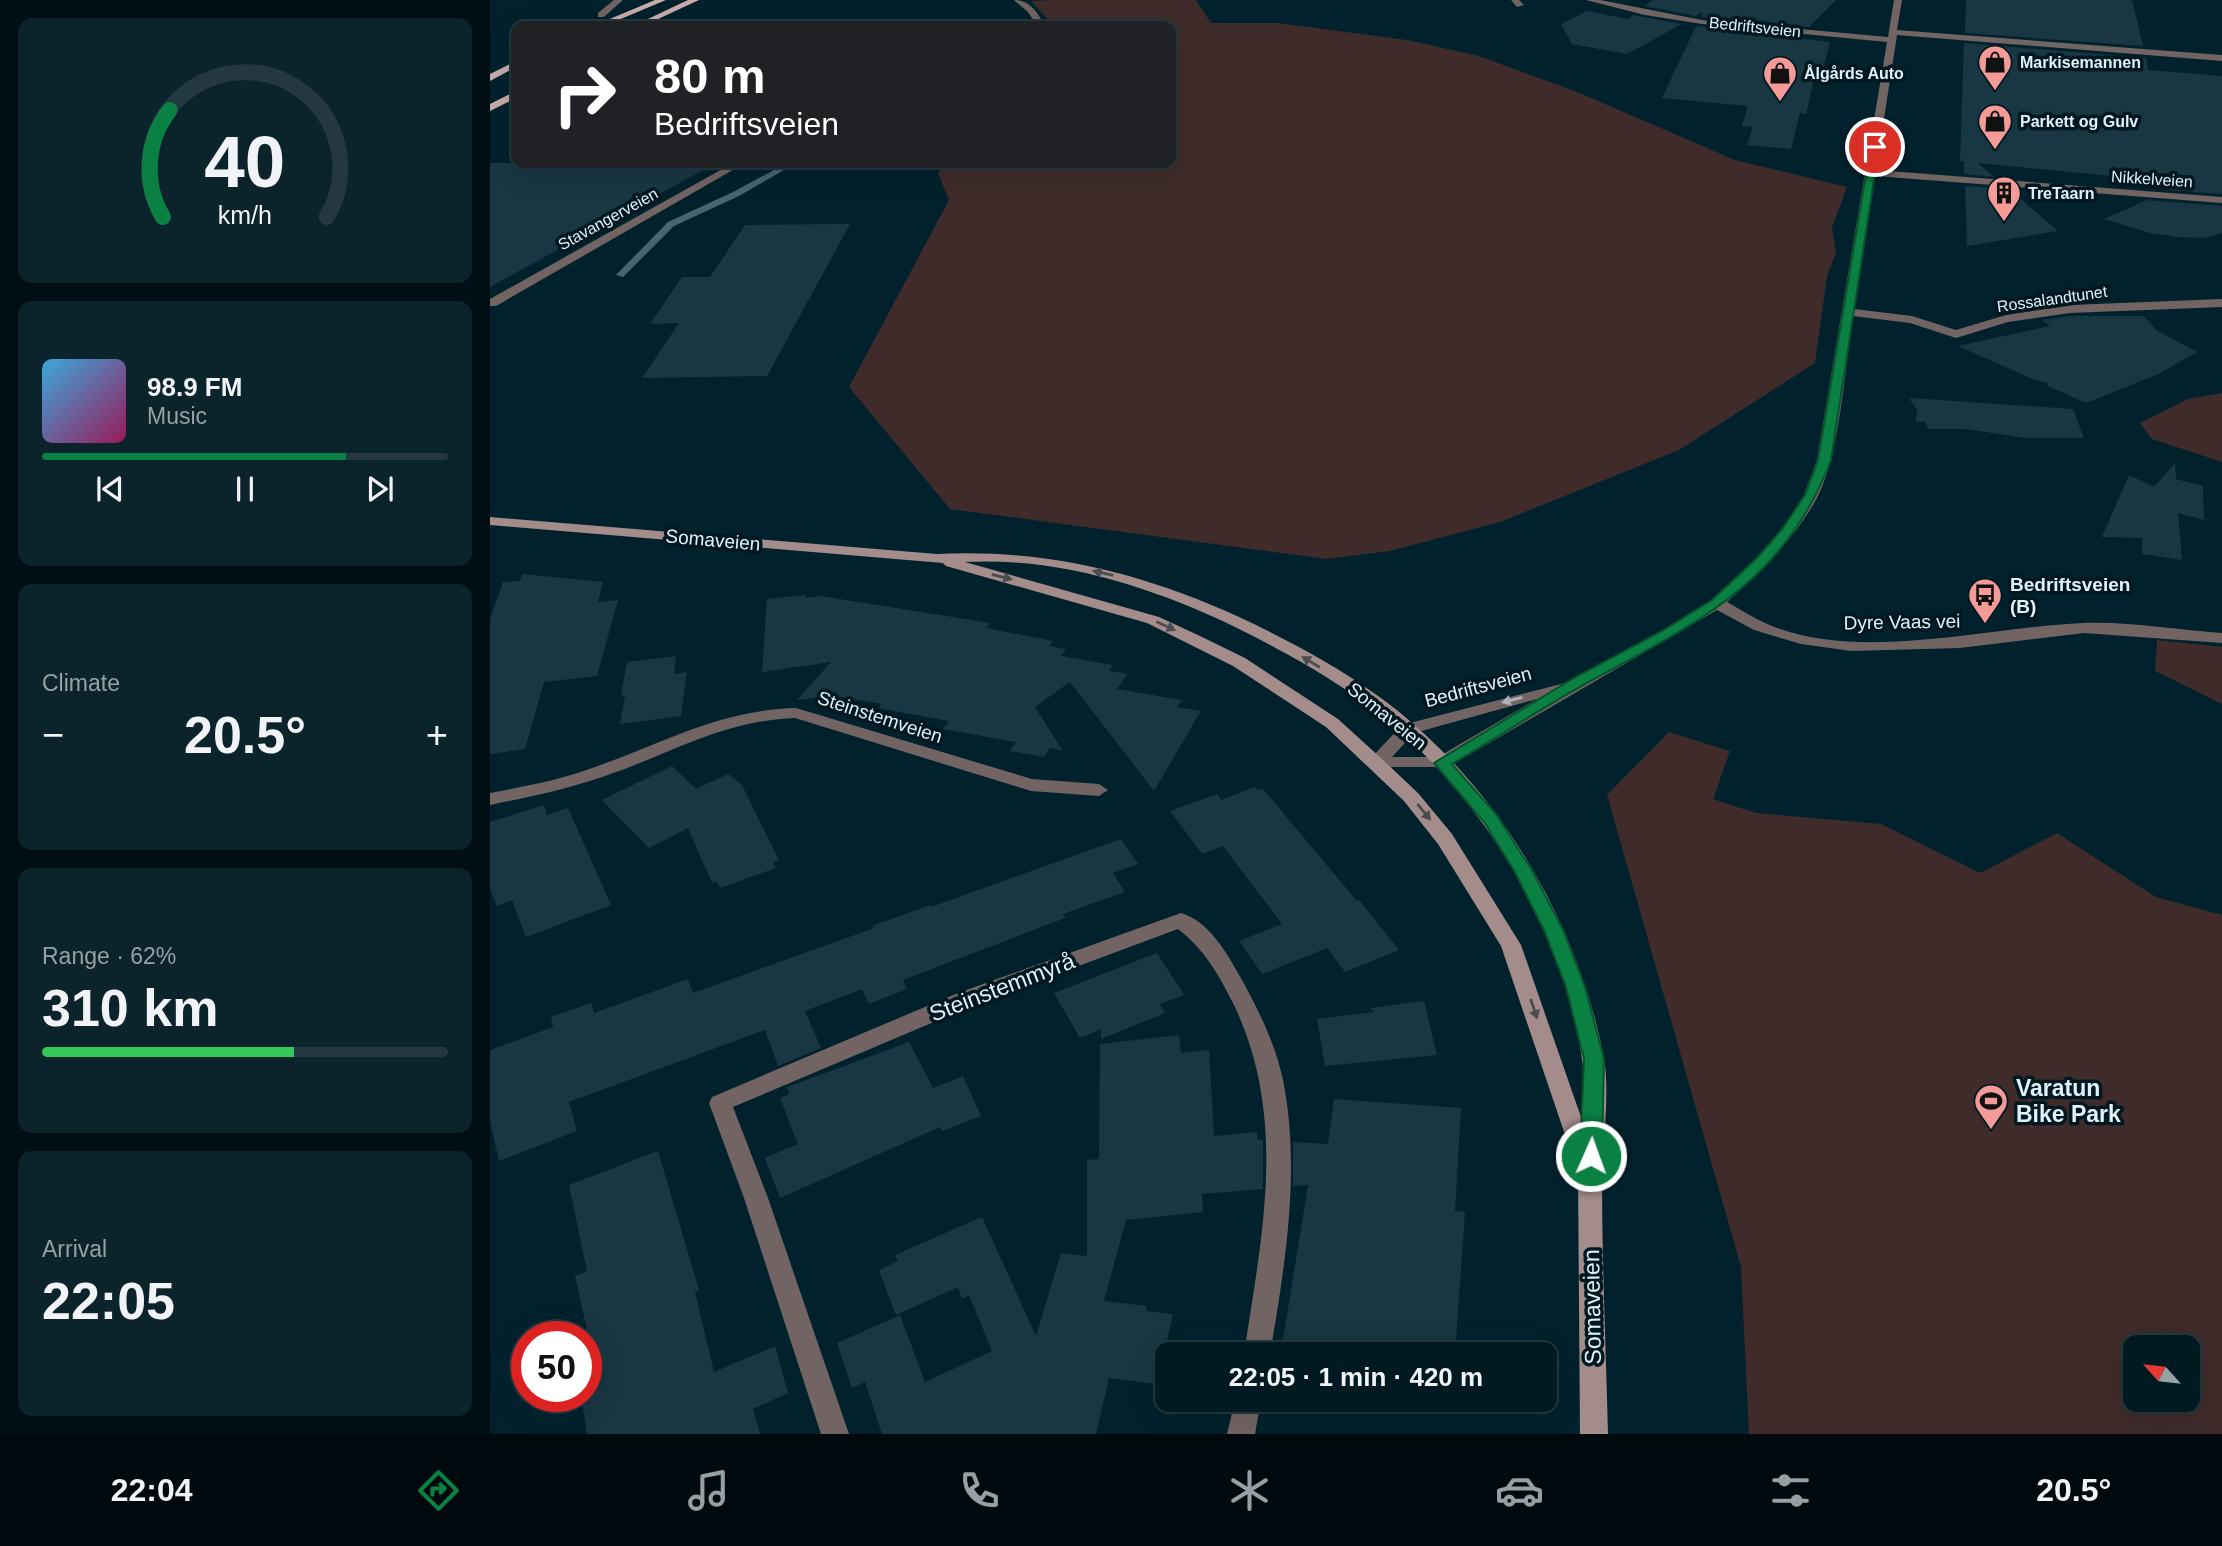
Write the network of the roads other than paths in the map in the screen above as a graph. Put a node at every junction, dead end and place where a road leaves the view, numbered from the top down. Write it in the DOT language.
graph roads {
  1 [pos="620,0"];
  2 [pos="662,0"];
  3 [pos="695,0"];
  4 [pos="1018,0"];
  5 [pos="1590,0"];
  6 [pos="1630,0"];
  7 [pos="1898,0"];
  8 [pos="1619,8"];
  9 [pos="601,15"];
  10 [pos="610,21"];
  11 [pos="647,21"];
  12 [pos="1040,21"];
  13 [pos="1894,36"];
  14 [pos="2222,58"];
  15 [pos="511,67"];
  16 [pos="490,78"];
  17 [pos="511,97"];
  18 [pos="490,108"];
  19 [pos="731,168"];
  20 [pos="1871,173"];
  21 [pos="2222,200"];
  22 [pos="492,303"];
  23 [pos="2222,303"];
  24 [pos="1849,312"];
  25 [pos="490,521"];
  26 [pos="937,559"];
  27 [pos="1717,603"];
  28 [pos="2222,638"];
  29 [pos="1578,682"];
  30 [pos="1408,729"];
  31 [pos="1377,763"];
  32 [pos="1442,763"];
  33 [pos="1099,790"];
  34 [pos="490,799"];
  35 [pos="1590,1180"];
  36 [pos="1258,1342"];
  37 [pos="1246,1412"];
  38 [pos="835,1434"];
  39 [pos="1241,1434"];
  40 [pos="1594,1434"];
  1 -- 9 [label="street"];
  2 -- 10 [label="main road"];
  3 -- 11 [label="main road"];
  4 -- 12 [label="street"];
  5 -- 8 [label="street, Bedriftsveien"];
  6 -- 8 [label="street"];
  7 -- 13 [label="street, Bedriftsveien"];
  8 -- 13 [label="street, Bedriftsveien"];
  13 -- 14 [label="street"];
  13 -- 20 [label="street, Bedriftsveien"];
  15 -- 16 [label="main road"];
  17 -- 18 [label="main road"];
  19 -- 22 [label="street, Stavangerveien"];
  20 -- 21 [label="street, Nikkelveien"];
  20 -- 24 [label="street, Bedriftsveien"];
  23 -- 24 [label="street, Rossalandtunet"];
  24 -- 27 [label="street, Bedriftsveien"];
  25 -- 26 [label="main road, Somaveien"];
  30 -- 26 [label="main road, Somaveien, one-way"];
  26 -- 31 [label="main road, Somaveien, one-way"];
  27 -- 28 [label="street, Dyre Vaas vei"];
  27 -- 29 [label="street, Bedriftsveien"];
  29 -- 30 [label="street, Bedriftsveien, one-way"];
  29 -- 32 [label="street, Bedriftsveien"];
  30 -- 31 [label="street, Bedriftsveien"];
  30 -- 32 [label="main road, Somaveien"];
  31 -- 32 [label="street"];
  31 -- 35 [label="main road, Somaveien, one-way"];
  32 -- 35 [label="main road, Somaveien"];
  33 -- 34 [label="street, Steinstemveien"];
  35 -- 40 [label="main road, Somaveien"];
  36 -- 38 [label="street, Steinstemmyrå"];
  37 -- 39 [label="street"];
}
